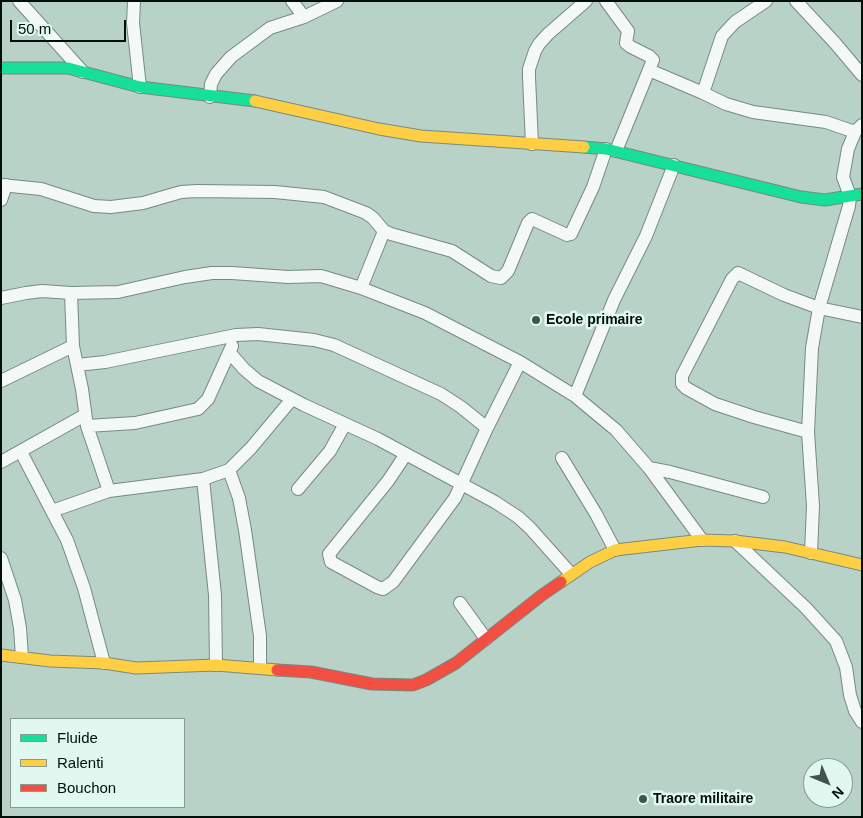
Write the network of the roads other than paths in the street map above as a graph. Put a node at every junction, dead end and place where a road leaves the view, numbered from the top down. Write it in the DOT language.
graph roads {
  1 [pos="19,1"];
  2 [pos="134,1"];
  3 [pos="292,1"];
  4 [pos="338,1"];
  5 [pos="586,1"];
  6 [pos="606,1"];
  7 [pos="766,1"];
  8 [pos="796,1"];
  9 [pos="304,17"];
  10 [pos="1,68"];
  11 [pos="649,70"];
  12 [pos="83,72"];
  13 [pos="862,75"];
  14 [pos="140,87"];
  15 [pos="703,93"];
  16 [pos="210,97"];
  17 [pos="859,129"];
  18 [pos="532,144"];
  19 [pos="611,150"];
  20 [pos="674,165"];
  21 [pos="4,185"];
  22 [pos="856,195"];
  23 [pos="1,200"];
  24 [pos="384,231"];
  25 [pos="361,288"];
  26 [pos="71,294"];
  27 [pos="1,298"];
  28 [pos="819,308"];
  29 [pos="862,317"];
  30 [pos="236,335"];
  31 [pos="73,346"];
  32 [pos="230,352"];
  33 [pos="520,362"];
  34 [pos="77,366"];
  35 [pos="1,381"];
  36 [pos="575,396"];
  37 [pos="292,399"];
  38 [pos="86,421"];
  39 [pos="345,424"];
  40 [pos="487,428"];
  41 [pos="808,432"];
  42 [pos="21,452"];
  43 [pos="406,454"];
  44 [pos="562,458"];
  45 [pos="1,462"];
  46 [pos="649,468"];
  47 [pos="229,470"];
  48 [pos="203,478"];
  49 [pos="462,484"];
  50 [pos="298,489"];
  51 [pos="109,491"];
  52 [pos="763,497"];
  53 [pos="52,511"];
  54 [pos="702,540"];
  55 [pos="734,541"];
  56 [pos="615,550"];
  57 [pos="811,553"];
  58 [pos="1,558"];
  59 [pos="862,565"];
  60 [pos="571,574"];
  61 [pos="460,603"];
  62 [pos="486,639"];
  63 [pos="1,655"];
  64 [pos="22,657"];
  65 [pos="104,663"];
  66 [pos="216,665"];
  67 [pos="260,668"];
  68 [pos="862,722"];
  1 -- 12 [label="street"];
  2 -- 14 [label="street"];
  3 -- 9 [label="street"];
  4 -- 9 [label="street"];
  5 -- 18 [label="street"];
  6 -- 11 [label="street"];
  7 -- 15 [label="street"];
  8 -- 13 [label="street"];
  9 -- 16 [label="street"];
  10 -- 12 [label="street"];
  11 -- 15 [label="street"];
  11 -- 19 [label="street"];
  12 -- 14 [label="street"];
  14 -- 16 [label="street"];
  15 -- 17 [label="street"];
  16 -- 18 [label="street"];
  17 -- 22 [label="street"];
  18 -- 19 [label="street"];
  19 -- 20 [label="street"];
  19 -- 24 [label="street"];
  20 -- 22 [label="street"];
  20 -- 36 [label="street"];
  21 -- 23 [label="street"];
  21 -- 24 [label="street"];
  22 -- 28 [label="street"];
  24 -- 25 [label="street"];
  25 -- 26 [label="street"];
  25 -- 33 [label="street"];
  26 -- 27 [label="street"];
  26 -- 31 [label="street"];
  28 -- 29 [label="street"];
  28 -- 41 [label="street"];
  28 -- 41 [label="street"];
  30 -- 32 [label="street"];
  30 -- 34 [label="street"];
  30 -- 40 [label="street"];
  31 -- 34 [label="street"];
  31 -- 35 [label="street"];
  32 -- 37 [label="street"];
  32 -- 38 [label="street"];
  33 -- 36 [label="street"];
  33 -- 40 [label="street"];
  34 -- 38 [label="street"];
  36 -- 46 [label="street"];
  37 -- 39 [label="street"];
  37 -- 47 [label="street"];
  38 -- 42 [label="street"];
  38 -- 51 [label="street"];
  39 -- 43 [label="street"];
  39 -- 50 [label="street"];
  40 -- 49 [label="street"];
  41 -- 57 [label="street"];
  42 -- 45 [label="street"];
  42 -- 53 [label="street"];
  43 -- 49 [label="street"];
  43 -- 49 [label="street"];
  44 -- 56 [label="street"];
  46 -- 52 [label="street"];
  46 -- 54 [label="street"];
  47 -- 48 [label="street"];
  47 -- 67 [label="street"];
  48 -- 51 [label="street"];
  48 -- 66 [label="street"];
  49 -- 60 [label="street"];
  51 -- 53 [label="street"];
  53 -- 65 [label="street"];
  54 -- 55 [label="street"];
  54 -- 56 [label="street"];
  55 -- 57 [label="street"];
  55 -- 68 [label="street"];
  56 -- 60 [label="street"];
  57 -- 59 [label="street"];
  58 -- 64 [label="street"];
  60 -- 62 [label="street"];
  61 -- 62 [label="street"];
  62 -- 67 [label="street"];
  63 -- 64 [label="street"];
  64 -- 65 [label="street"];
  65 -- 66 [label="street"];
  66 -- 67 [label="street"];
}
